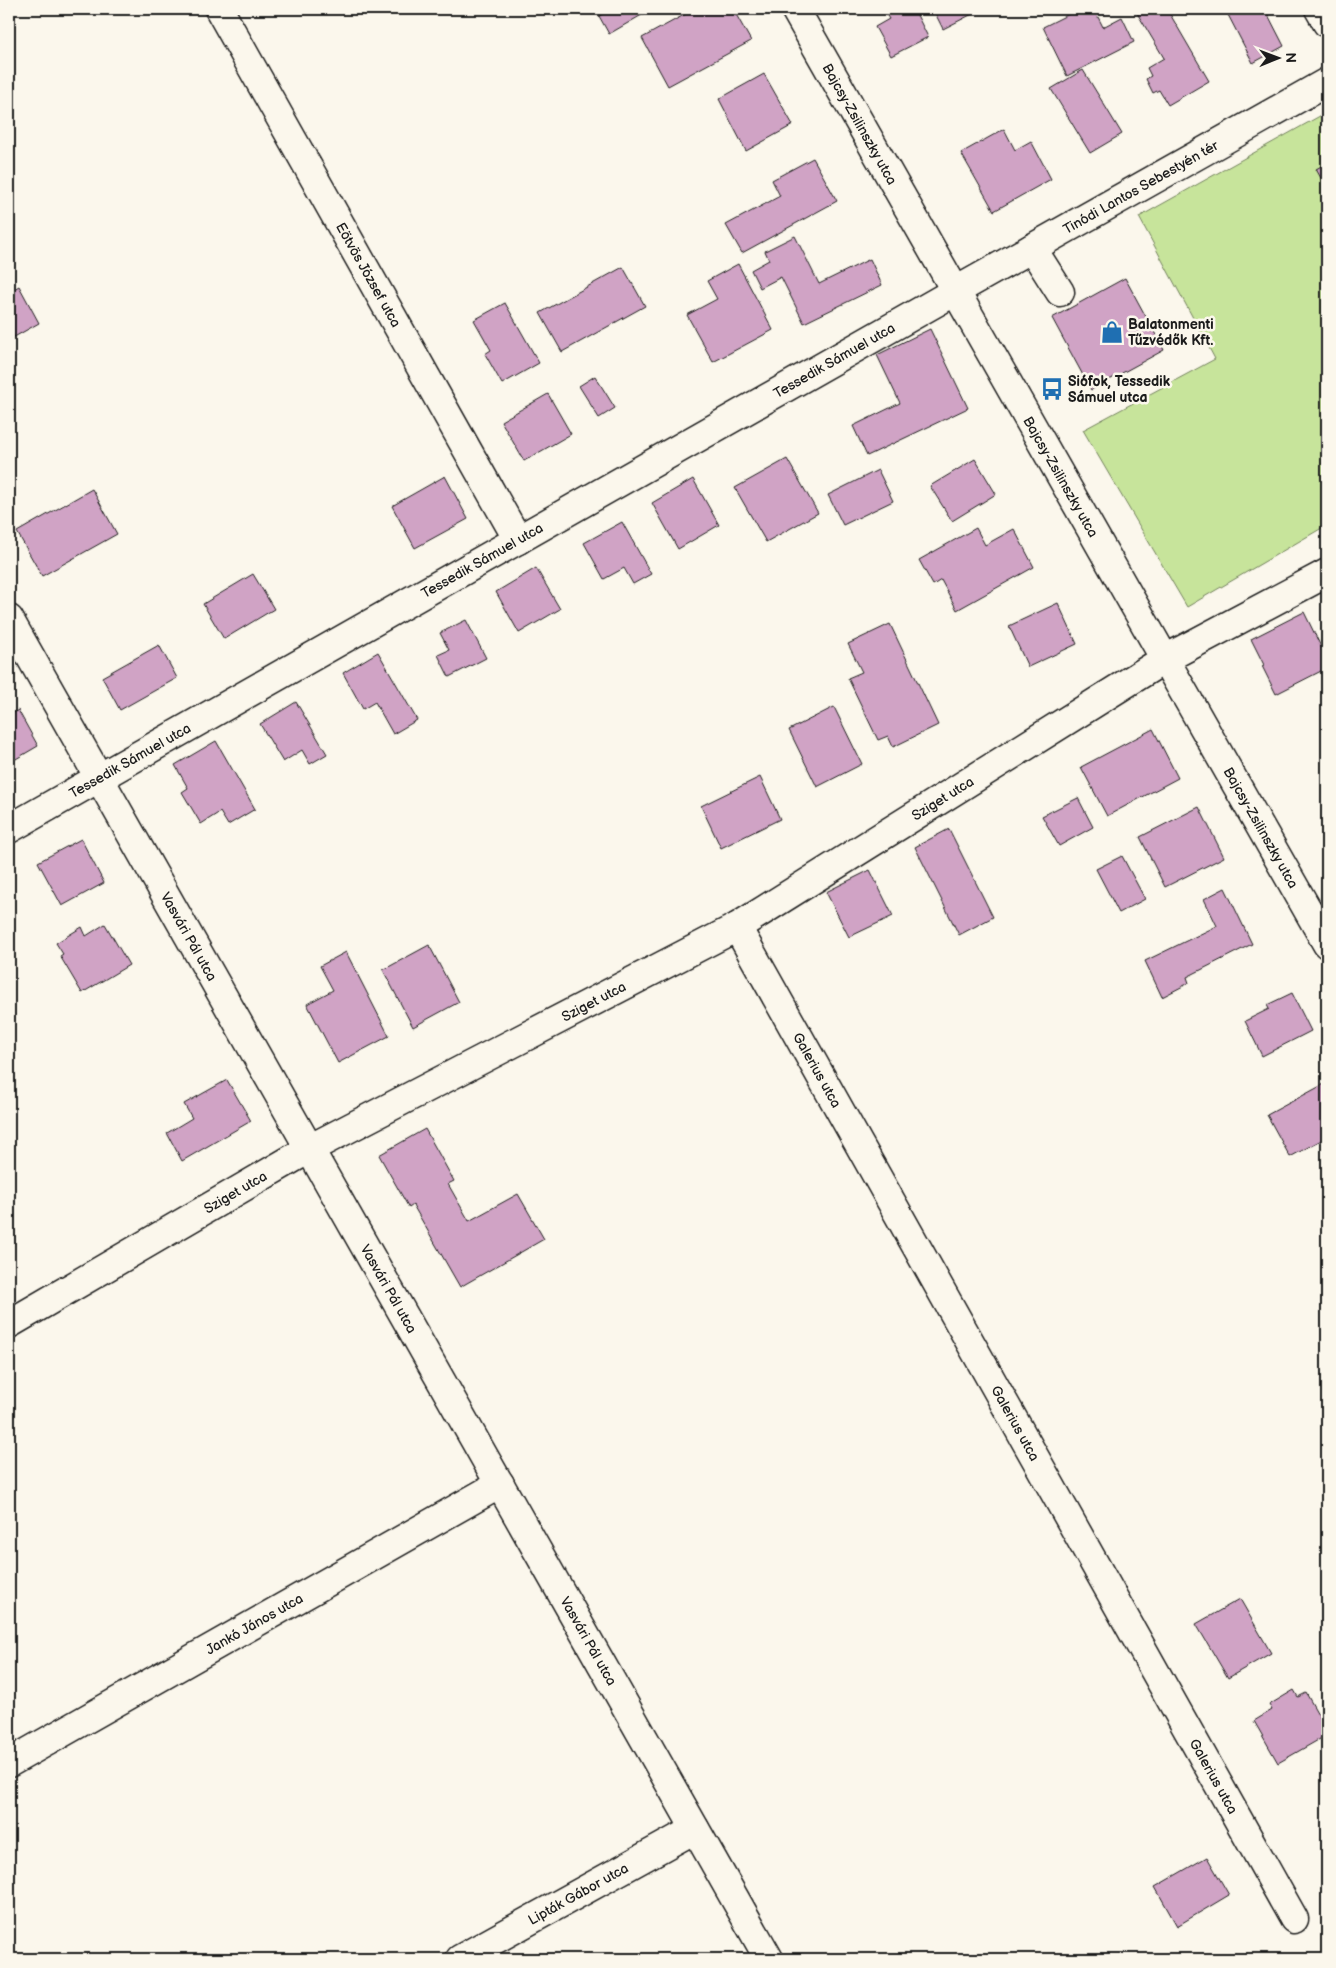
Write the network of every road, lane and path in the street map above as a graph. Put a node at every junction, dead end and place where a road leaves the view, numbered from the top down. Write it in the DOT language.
graph roads {
  1 [pos="220,9"];
  2 [pos="795,9"];
  3 [pos="1319,9"];
  4 [pos="1327,23"];
  5 [pos="1327,82"];
  6 [pos="1032,248"];
  7 [pos="954,292"];
  8 [pos="1060,292"];
  9 [pos="518,540"];
  10 [pos="1327,573"];
  11 [pos="9,619"];
  12 [pos="1166,658"];
  13 [pos="99,778"];
  14 [pos="9,829"];
  15 [pos="737,927"];
  16 [pos="1327,944"];
  17 [pos="309,1149"];
  18 [pos="9,1324"];
  19 [pos="500,1484"];
  20 [pos="9,1763"];
  21 [pos="695,1828"];
  22 [pos="1294,1919"];
  23 [pos="460,1959"];
  24 [pos="769,1959"];
  1 -- 9 [label="street, Eötvös József utca"];
  2 -- 7 [label="street, Bajcsy-Zsilinszky utca"];
  3 -- 4 [label="street"];
  5 -- 6 [label="street, Tinódi Lantos Sebestyén tér"];
  6 -- 7 [label="street, Tinódi Lantos Sebestyén tér"];
  6 -- 8 [label="street"];
  7 -- 9 [label="street, Tessedik Sámuel utca"];
  7 -- 12 [label="street, Bajcsy-Zsilinszky utca"];
  9 -- 13 [label="street, Tessedik Sámuel utca"];
  10 -- 12 [label="street"];
  11 -- 13 [label="street, Vasvári Pál utca"];
  12 -- 15 [label="street, Sziget utca"];
  12 -- 16 [label="street, Bajcsy-Zsilinszky utca"];
  13 -- 14 [label="street, Tessedik Sámuel utca"];
  13 -- 17 [label="street, Vasvári Pál utca"];
  15 -- 17 [label="street, Sziget utca"];
  15 -- 22 [label="street, Galerius utca"];
  17 -- 18 [label="street, Sziget utca"];
  17 -- 19 [label="street, Vasvári Pál utca"];
  19 -- 20 [label="street, Jankó János utca"];
  19 -- 21 [label="street, Vasvári Pál utca"];
  21 -- 23 [label="street, Lipták Gábor utca"];
  21 -- 24 [label="street, Vasvári Pál utca"];
}
